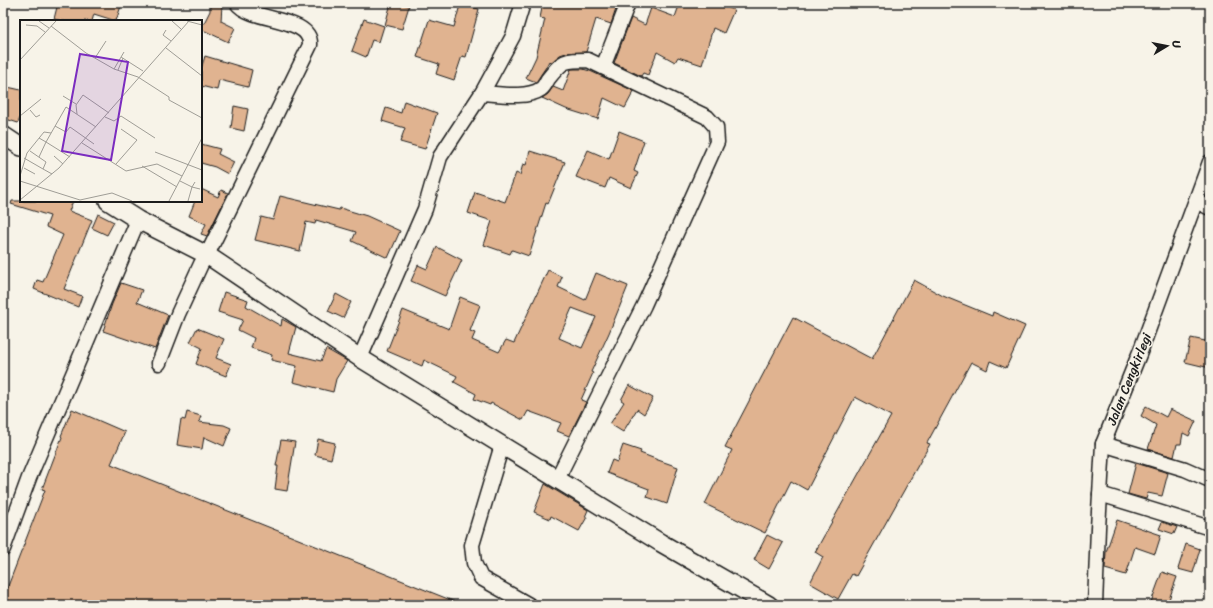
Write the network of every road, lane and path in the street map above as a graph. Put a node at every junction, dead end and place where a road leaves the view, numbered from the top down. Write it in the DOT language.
graph roads {
  1 [pos="237,3"];
  2 [pos="523,3"];
  3 [pos="628,3"];
  4 [pos="603,67"];
  5 [pos="482,93"];
  6 [pos="3,135"];
  7 [pos="20,146"];
  8 [pos="1210,162"];
  9 [pos="1196,200"];
  10 [pos="110,202"];
  11 [pos="1210,208"];
  12 [pos="138,220"];
  13 [pos="207,255"];
  14 [pos="360,358"];
  15 [pos="159,363"];
  16 [pos="1103,444"];
  17 [pos="502,445"];
  18 [pos="558,478"];
  19 [pos="1210,480"];
  20 [pos="1100,494"];
  21 [pos="1210,528"];
  22 [pos="3,549"];
  23 [pos="529,605"];
  24 [pos="769,605"];
  25 [pos="1095,605"];
  1 -- 13 [label="street"];
  2 -- 5 [label="street"];
  3 -- 4 [label="street"];
  4 -- 5 [label="street"];
  4 -- 18 [label="street"];
  5 -- 14 [label="street"];
  6 -- 7 [label="street"];
  8 -- 9 [label="street, Jalan Cengkirlegi"];
  9 -- 11 [label="street"];
  9 -- 16 [label="street, Jalan Cengkirlegi"];
  10 -- 12 [label="street"];
  12 -- 13 [label="street"];
  12 -- 22 [label="street"];
  13 -- 14 [label="street"];
  13 -- 15 [label="street"];
  14 -- 17 [label="street"];
  16 -- 19 [label="street"];
  16 -- 20 [label="street, Jalan Cengkirlegi"];
  17 -- 18 [label="street"];
  17 -- 23 [label="street"];
  18 -- 24 [label="street"];
  20 -- 21 [label="street"];
  20 -- 25 [label="street, Jalan Cengkirlegi"];
}
